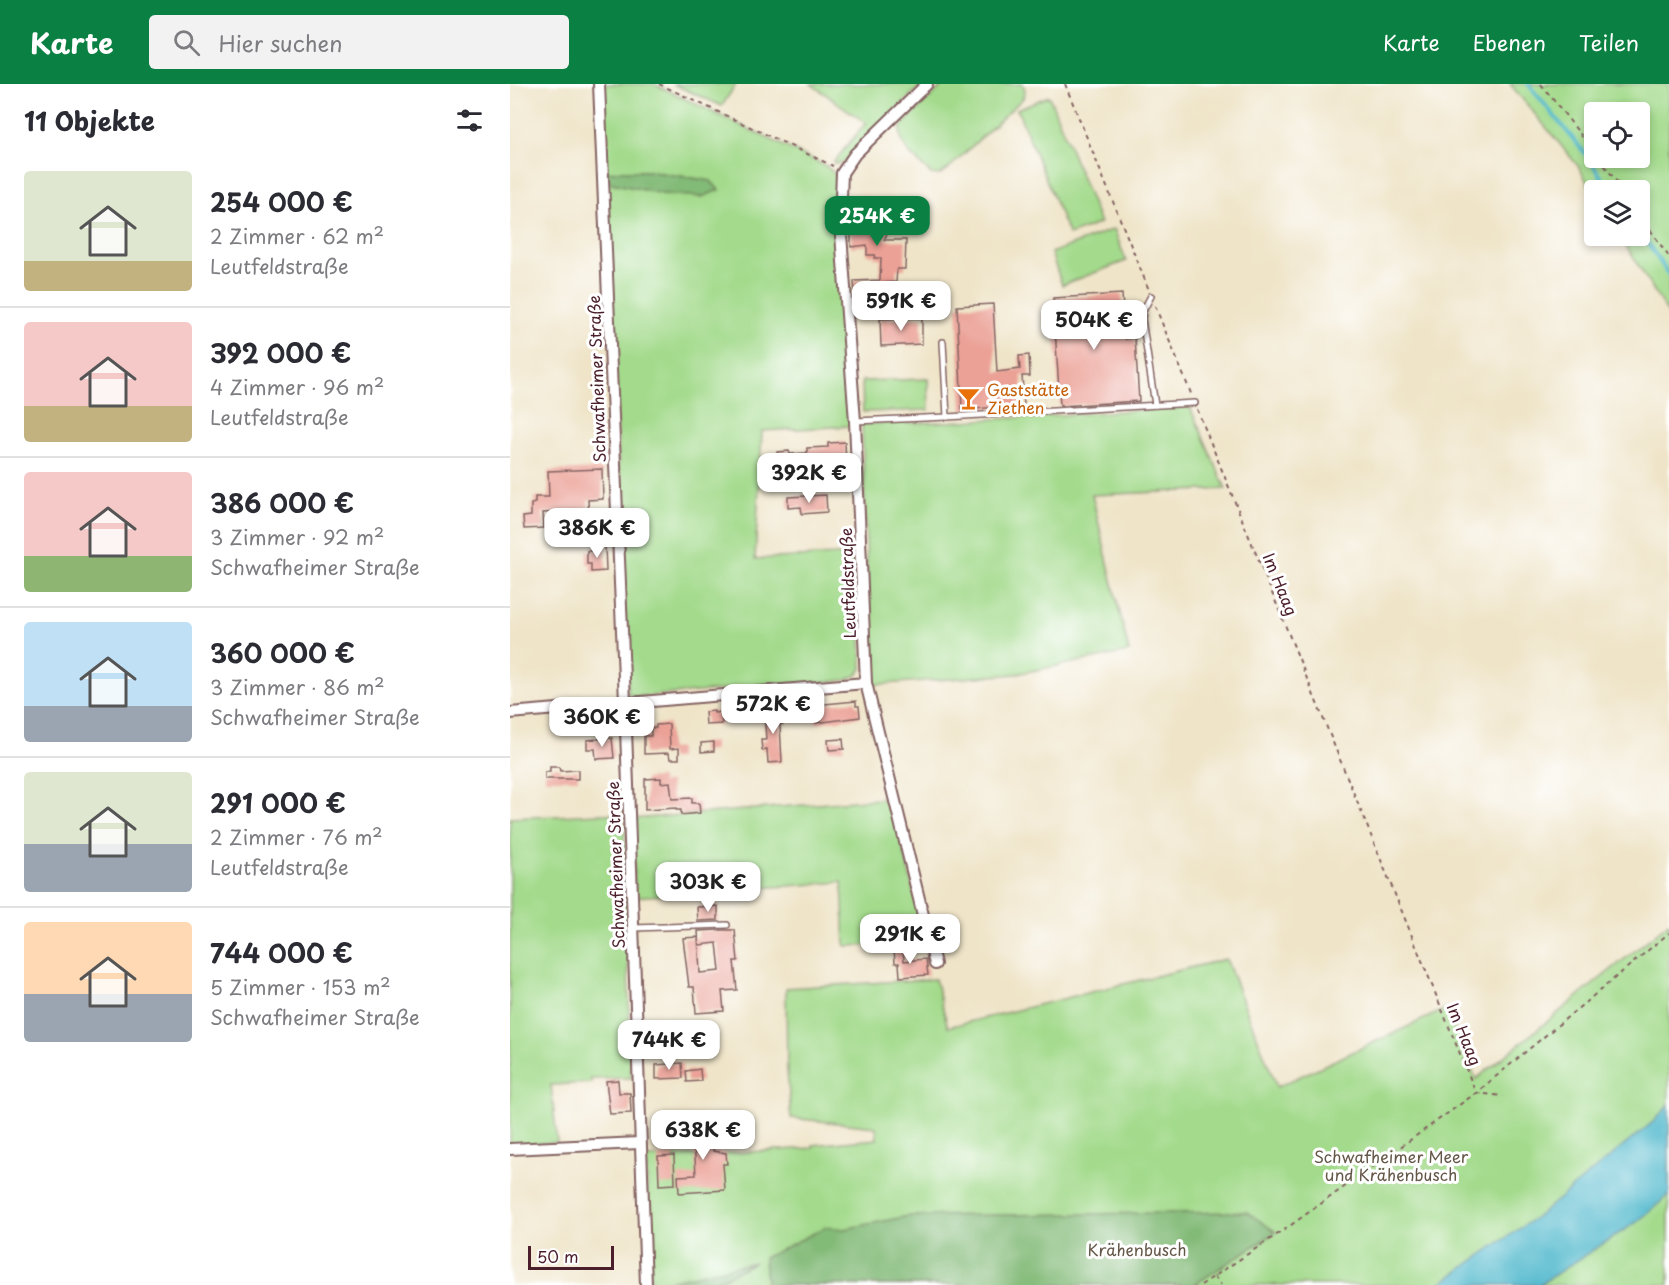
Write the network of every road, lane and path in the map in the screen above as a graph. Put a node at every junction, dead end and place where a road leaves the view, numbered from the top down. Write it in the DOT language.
graph roads {
  1 [pos="598,84"];
  2 [pos="659,84"];
  3 [pos="927,84"];
  4 [pos="1065,84"];
  5 [pos="1541,84"];
  6 [pos="1584,139"];
  7 [pos="843,172"];
  8 [pos="1650,229"];
  9 [pos="1669,257"];
  10 [pos="1151,296"];
  11 [pos="943,342"];
  12 [pos="1195,403"];
  13 [pos="1155,405"];
  14 [pos="947,417"];
  15 [pos="855,421"];
  16 [pos="866,683"];
  17 [pos="625,702"];
  18 [pos="510,713"];
  19 [pos="727,925"];
  20 [pos="632,928"];
  21 [pos="1669,933"];
  22 [pos="935,964"];
  23 [pos="1476,1093"];
  24 [pos="1503,1096"];
  25 [pos="639,1143"];
  26 [pos="510,1149"];
  27 [pos="1214,1276"];
  28 [pos="646,1285"];
  29 [pos="1201,1285"];
  30 [pos="1221,1285"];
  1 -- 17 [label="street, Schwafheimer Straße"];
  2 -- 7 [label="path"];
  3 -- 7 [label="street"];
  4 -- 10 [label="path, Im Haag"];
  5 -- 6 [label="path"];
  7 -- 15 [label="street, Leutfeldstraße"];
  8 -- 9 [label="path"];
  10 -- 12 [label="path, Im Haag"];
  10 -- 13 [label="lane"];
  11 -- 14 [label="lane"];
  12 -- 13 [label="lane"];
  12 -- 23 [label="path, Im Haag"];
  13 -- 14 [label="lane"];
  14 -- 15 [label="lane"];
  15 -- 16 [label="street, Leutfeldstraße"];
  16 -- 17 [label="street"];
  16 -- 22 [label="street, Leutfeldstraße"];
  17 -- 18 [label="street"];
  17 -- 20 [label="street, Schwafheimer Straße"];
  19 -- 20 [label="lane"];
  20 -- 25 [label="street, Schwafheimer Straße"];
  21 -- 23 [label="path"];
  23 -- 24 [label="path"];
  23 -- 27 [label="path"];
  25 -- 26 [label="street"];
  25 -- 28 [label="street, Schwafheimer Straße"];
  27 -- 29 [label="path"];
  27 -- 30 [label="path"];
}
